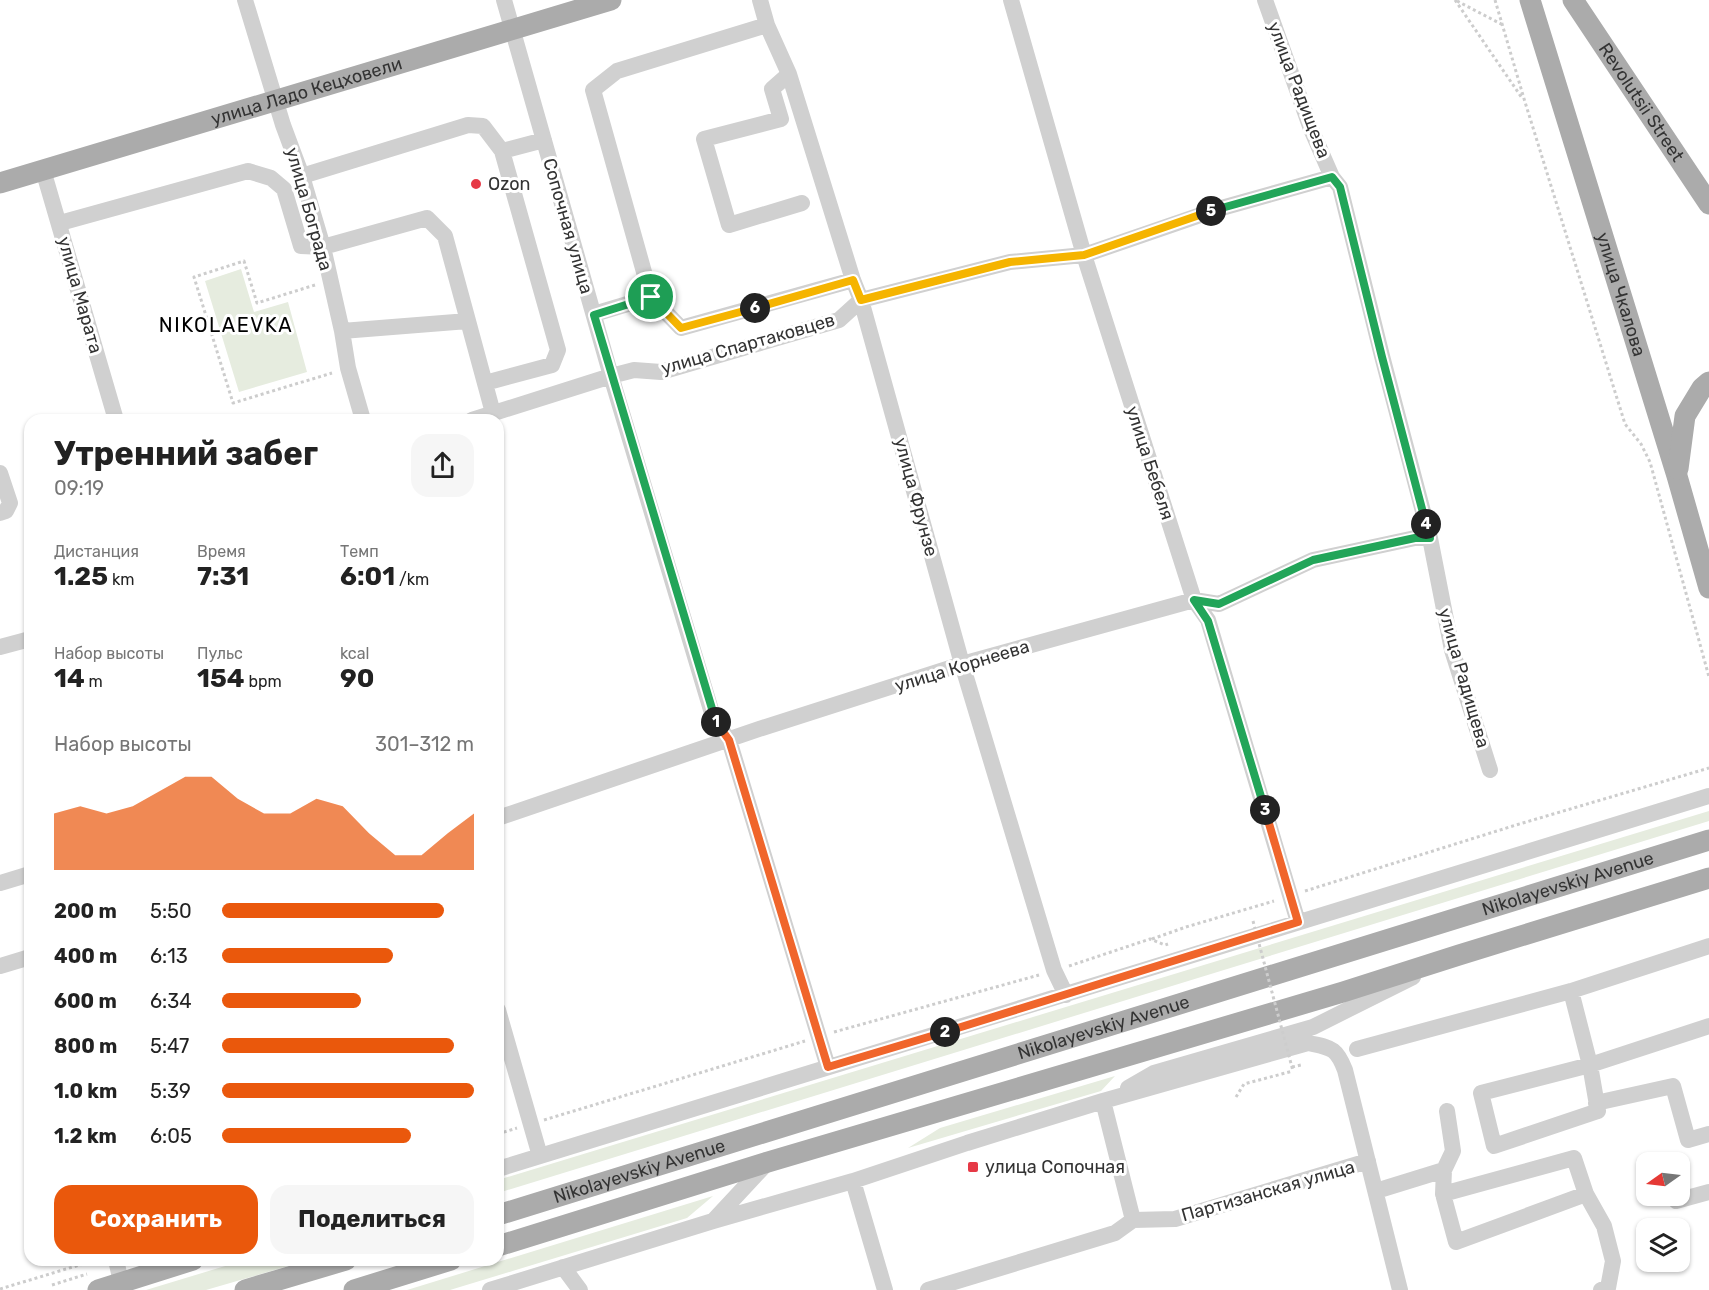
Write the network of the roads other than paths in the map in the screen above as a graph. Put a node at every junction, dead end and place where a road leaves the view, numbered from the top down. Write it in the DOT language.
graph roads {
  1 [pos="245,0"];
  2 [pos="504,0"];
  3 [pos="611,0"];
  4 [pos="760,0"];
  5 [pos="1011,0"];
  6 [pos="1265,0"];
  7 [pos="1530,0"];
  8 [pos="1573,0"];
  9 [pos="767,25"];
  10 [pos="513,30"];
  11 [pos="789,74"];
  12 [pos="276,101"];
  13 [pos="544,140"];
  14 [pos="502,151"];
  15 [pos="43,170"];
  16 [pos="302,176"];
  17 [pos="1332,177"];
  18 [pos="0,183"];
  19 [pos="802,203"];
  20 [pos="1709,204"];
  21 [pos="60,223"];
  22 [pos="323,247"];
  23 [pos="1084,255"];
  24 [pos="853,280"];
  25 [pos="651,297"];
  26 [pos="861,300"];
  27 [pos="594,315"];
  28 [pos="468,321"];
  29 [pos="342,331"];
  30 [pos="611,376"];
  31 [pos="1709,382"];
  32 [pos="485,383"];
  33 [pos="493,413"];
  34 [pos="114,414"];
  35 [pos="361,414"];
  36 [pos="490,414"];
  37 [pos="0,473"];
  38 [pos="1677,476"];
  39 [pos="0,513"];
  40 [pos="1430,538"];
  41 [pos="1709,588"];
  42 [pos="1194,600"];
  43 [pos="24,641"];
  44 [pos="0,647"];
  45 [pos="962,664"];
  46 [pos="729,740"];
  47 [pos="1490,770"];
  48 [pos="1709,796"];
  49 [pos="504,816"];
  50 [pos="1709,840"];
  51 [pos="24,876"];
  52 [pos="1709,878"];
  53 [pos="0,883"];
  54 [pos="1298,922"];
  55 [pos="1709,946"];
  56 [pos="1459,954"];
  57 [pos="24,960"];
  58 [pos="0,966"];
  59 [pos="1571,991"];
  60 [pos="1066,995"];
  61 [pos="1709,1026"];
  62 [pos="504,1031"];
  63 [pos="1357,1049"];
  64 [pos="1590,1065"];
  65 [pos="828,1067"];
  66 [pos="1103,1101"];
  67 [pos="1596,1103"];
  68 [pos="1447,1112"];
  69 [pos="1709,1134"];
  70 [pos="540,1156"];
  71 [pos="1368,1161"];
  72 [pos="768,1162"];
  73 [pos="504,1167"];
  74 [pos="1444,1170"];
  75 [pos="853,1181"];
  76 [pos="1376,1191"];
  77 [pos="1709,1192"];
  78 [pos="1443,1194"];
  79 [pos="1586,1194"];
  80 [pos="1690,1197"];
  81 [pos="504,1213"];
  82 [pos="1133,1220"];
  83 [pos="713,1221"];
  84 [pos="504,1244"];
  85 [pos="117,1266"];
  86 [pos="173,1266"];
  87 [pos="326,1266"];
  88 [pos="432,1266"];
  89 [pos="563,1267"];
  90 [pos="96,1281"];
  91 [pos="121,1282"];
  92 [pos="245,1290"];
  93 [pos="354,1290"];
  94 [pos="490,1290"];
  95 [pos="580,1290"];
  96 [pos="885,1290"];
  97 [pos="928,1290"];
  98 [pos="1400,1290"];
  99 [pos="1600,1290"];
  1 -- 12 [label="street, улица Бограда"];
  2 -- 10 [label="street, Сопочная улица"];
  3 -- 10 [label="main road, улица Ладо Кецховели"];
  4 -- 9 [label="street, улица Фрунзе"];
  5 -- 23 [label="street, улица Бебеля"];
  6 -- 17 [label="street, улица Радищева"];
  7 -- 38 [label="main road, улица Чкалова"];
  8 -- 20 [label="main road, Revolutsii Street"];
  9 -- 11 [label="street, улица Фрунзе"];
  9 -- 25 [label="street"];
  10 -- 12 [label="main road, улица Ладо Кецховели"];
  10 -- 13 [label="street, Сопочная улица"];
  11 -- 19 [label="street"];
  11 -- 24 [label="street, улица Фрунзе"];
  12 -- 15 [label="main road, улица Ладо Кецховели"];
  12 -- 16 [label="street, улица Бограда"];
  13 -- 14 [label="street"];
  13 -- 27 [label="street, Сопочная улица"];
  14 -- 16 [label="street"];
  14 -- 32 [label="street"];
  15 -- 18 [label="main road, улица Ладо Кецховели"];
  15 -- 21 [label="street, улица Марата"];
  16 -- 22 [label="street, улица Бограда"];
  17 -- 23 [label="street, улица Спартаковцев"];
  17 -- 40 [label="street, улица Радищева"];
  21 -- 22 [label="street"];
  21 -- 34 [label="street, улица Марата"];
  22 -- 28 [label="street"];
  22 -- 29 [label="street, улица Бограда"];
  23 -- 26 [label="street, улица Спартаковцев"];
  23 -- 42 [label="street, улица Бебеля"];
  24 -- 25 [label="street"];
  24 -- 26 [label="street, улица Фрунзе"];
  25 -- 27 [label="street"];
  26 -- 30 [label="street, улица Спартаковцев"];
  26 -- 45 [label="street, улица Фрунзе"];
  27 -- 30 [label="street, Сопочная улица"];
  28 -- 29 [label="street"];
  28 -- 32 [label="street"];
  29 -- 35 [label="street, улица Бограда"];
  30 -- 33 [label="street, улица Спартаковцев"];
  30 -- 46 [label="street, Сопочная улица"];
  31 -- 38 [label="main road"];
  32 -- 33 [label="street"];
  33 -- 36 [label="street, улица Спартаковцев"];
  37 -- 39 [label="street"];
  38 -- 41 [label="main road, улица Чкалова"];
  40 -- 42 [label="street, улица Корнеева"];
  40 -- 47 [label="street, улица Радищева"];
  42 -- 45 [label="street, улица Корнеева"];
  42 -- 54 [label="street, улица Бебеля"];
  43 -- 44 [label="street"];
  45 -- 46 [label="street, улица Корнеева"];
  45 -- 60 [label="street, улица Фрунзе"];
  46 -- 49 [label="street, улица Корнеева"];
  46 -- 65 [label="street, Сопочная улица"];
  48 -- 54 [label="street"];
  50 -- 81 [label="main road, Nikolayevskiy Avenue"];
  51 -- 53 [label="street"];
  52 -- 56 [label="main road, Nikolayevskiy Avenue"];
  54 -- 60 [label="street"];
  55 -- 59 [label="street"];
  56 -- 66 [label="street"];
  56 -- 72 [label="main road, Nikolayevskiy Avenue"];
  57 -- 58 [label="street"];
  59 -- 63 [label="street"];
  59 -- 64 [label="street"];
  60 -- 65 [label="street"];
  61 -- 64 [label="street"];
  62 -- 70 [label="street"];
  64 -- 67 [label="street"];
  64 -- 67 [label="street"];
  65 -- 70 [label="street"];
  66 -- 71 [label="street"];
  66 -- 75 [label="street"];
  66 -- 82 [label="street"];
  67 -- 69 [label="street"];
  68 -- 74 [label="street"];
  70 -- 73 [label="street"];
  71 -- 76 [label="street"];
  71 -- 82 [label="street, Партизанская улица"];
  72 -- 83 [label="street"];
  72 -- 84 [label="main road, Nikolayevskiy Avenue"];
  74 -- 76 [label="street"];
  74 -- 78 [label="street"];
  75 -- 83 [label="street"];
  75 -- 96 [label="street"];
  76 -- 98 [label="street"];
  77 -- 80 [label="street"];
  78 -- 79 [label="street"];
  78 -- 79 [label="street"];
  79 -- 99 [label="street"];
  82 -- 97 [label="street, Партизанская улица"];
  83 -- 89 [label="street"];
  85 -- 91 [label="street"];
  86 -- 91 [label="main road"];
  87 -- 92 [label="main road"];
  88 -- 93 [label="main road"];
  89 -- 94 [label="street"];
  89 -- 95 [label="street"];
  90 -- 91 [label="main road"];
}
